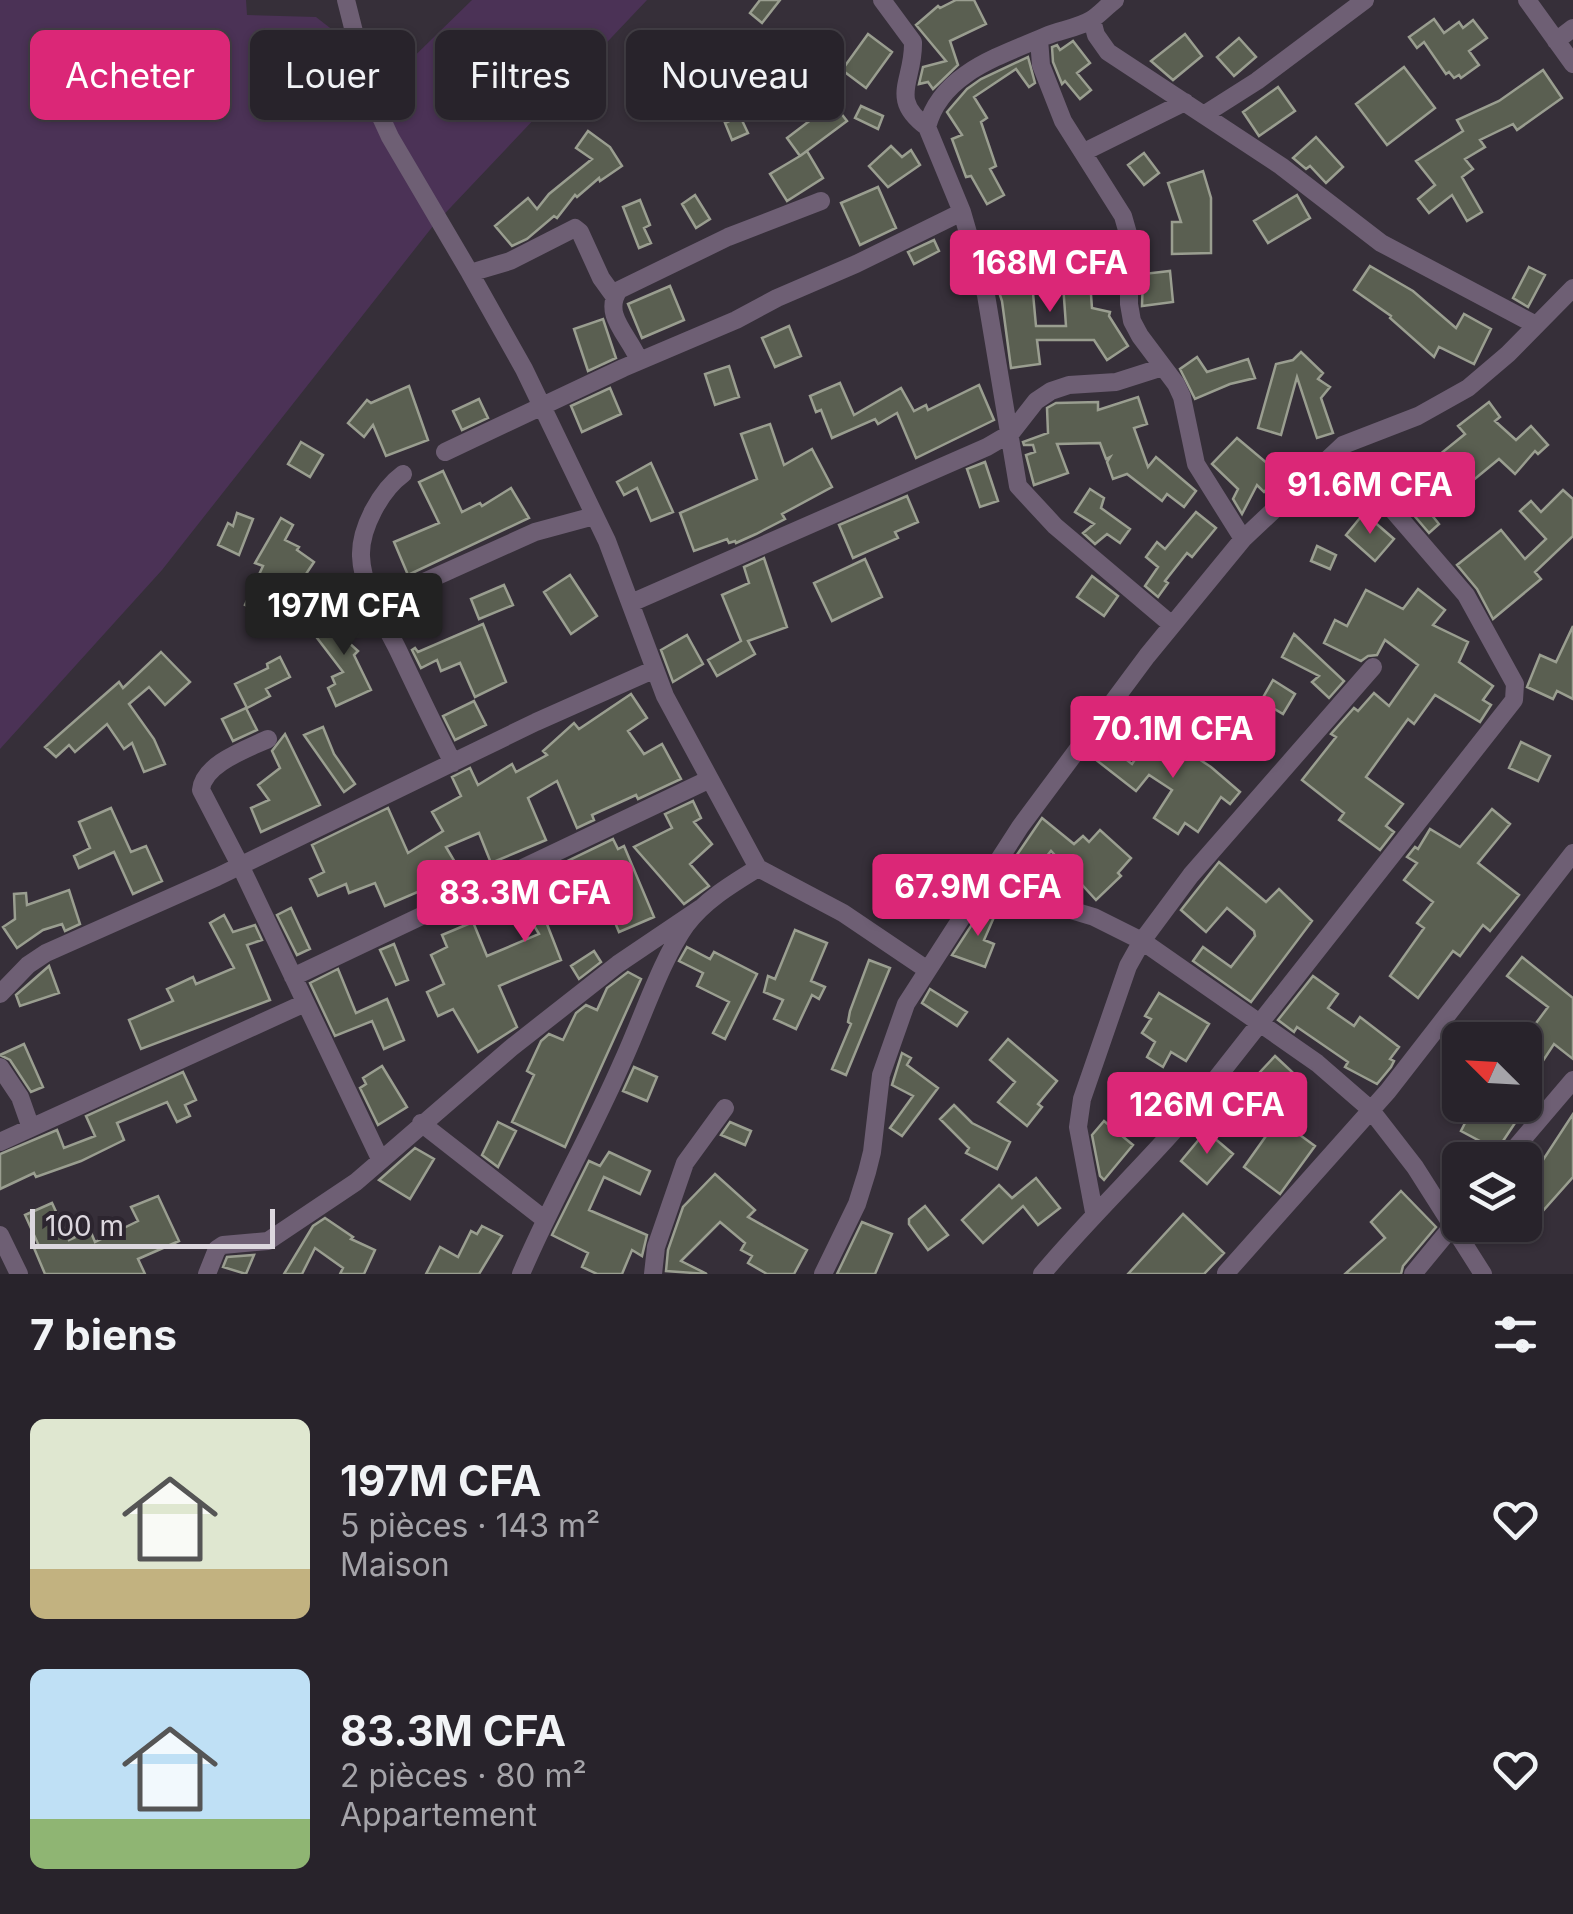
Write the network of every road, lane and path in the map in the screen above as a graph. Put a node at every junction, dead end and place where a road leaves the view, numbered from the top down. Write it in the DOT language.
graph roads {
  1 [pos="346,0"];
  2 [pos="1366,0"];
  3 [pos="1527,0"];
  4 [pos="887,2"];
  5 [pos="1102,7"];
  6 [pos="1573,28"];
  7 [pos="1040,39"];
  8 [pos="1556,41"];
  9 [pos="1573,64"];
  10 [pos="1184,102"];
  11 [pos="1205,114"];
  12 [pos="927,127"];
  13 [pos="1084,152"];
  14 [pos="820,202"];
  15 [pos="962,212"];
  16 [pos="470,274"];
  17 [pos="1573,288"];
  18 [pos="614,296"];
  19 [pos="1536,325"];
  20 [pos="639,361"];
  21 [pos="1163,367"];
  22 [pos="542,406"];
  23 [pos="1011,433"];
  24 [pos="444,452"];
  25 [pos="1336,452"];
  26 [pos="403,474"];
  27 [pos="594,516"];
  28 [pos="1243,539"];
  29 [pos="631,603"];
  30 [pos="375,604"];
  31 [pos="1172,625"];
  32 [pos="1373,668"];
  33 [pos="653,670"];
  34 [pos="268,740"];
  35 [pos="453,763"];
  36 [pos="710,780"];
  37 [pos="1573,853"];
  38 [pos="240,865"];
  39 [pos="758,868"];
  40 [pos="981,883"];
  41 [pos="701,908"];
  42 [pos="1142,941"];
  43 [pos="926,969"];
  44 [pos="293,977"];
  45 [pos="0,994"];
  46 [pos="305,1002"];
  47 [pos="1258,1022"];
  48 [pos="0,1067"];
  49 [pos="1573,1080"];
  50 [pos="725,1108"];
  51 [pos="1370,1109"];
  52 [pos="420,1123"];
  53 [pos="31,1128"];
  54 [pos="0,1142"];
  55 [pos="1520,1142"];
  56 [pos="380,1160"];
  57 [pos="1442,1203"];
  58 [pos="1094,1212"];
  59 [pos="544,1219"];
  60 [pos="0,1234"];
  61 [pos="1442,1238"];
  62 [pos="1467,1242"];
  63 [pos="10,1266"];
  64 [pos="1226,1273"];
  65 [pos="207,1274"];
  66 [pos="521,1274"];
  67 [pos="653,1274"];
  68 [pos="823,1274"];
  69 [pos="1042,1274"];
  70 [pos="1412,1274"];
  71 [pos="1484,1274"];
  1 -- 16 [label="street"];
  2 -- 11 [label="street"];
  3 -- 8 [label="street"];
  4 -- 12 [label="street"];
  5 -- 7 [label="street"];
  5 -- 10 [label="street"];
  6 -- 8 [label="street"];
  7 -- 12 [label="street"];
  7 -- 13 [label="street"];
  8 -- 9 [label="street"];
  10 -- 11 [label="street"];
  10 -- 13 [label="street"];
  11 -- 19 [label="street"];
  12 -- 15 [label="street"];
  13 -- 21 [label="street"];
  14 -- 18 [label="street"];
  15 -- 20 [label="street"];
  15 -- 23 [label="street"];
  16 -- 18 [label="street"];
  16 -- 22 [label="street"];
  17 -- 19 [label="street"];
  18 -- 20 [label="street"];
  19 -- 25 [label="street"];
  20 -- 22 [label="street"];
  21 -- 23 [label="street"];
  21 -- 28 [label="street"];
  22 -- 24 [label="street"];
  22 -- 27 [label="street"];
  23 -- 29 [label="street"];
  23 -- 31 [label="street"];
  25 -- 28 [label="street"];
  25 -- 47 [label="street"];
  26 -- 30 [label="street"];
  27 -- 29 [label="street"];
  27 -- 30 [label="street"];
  28 -- 31 [label="street"];
  29 -- 33 [label="street"];
  30 -- 35 [label="street"];
  31 -- 40 [label="street"];
  32 -- 42 [label="street"];
  33 -- 35 [label="street"];
  33 -- 36 [label="street"];
  34 -- 38 [label="street"];
  35 -- 38 [label="street"];
  36 -- 39 [label="street"];
  36 -- 44 [label="street"];
  37 -- 51 [label="street"];
  38 -- 44 [label="street"];
  38 -- 45 [label="street"];
  39 -- 41 [label="street"];
  39 -- 43 [label="street"];
  40 -- 42 [label="street"];
  40 -- 43 [label="street"];
  41 -- 52 [label="street"];
  41 -- 59 [label="street"];
  42 -- 47 [label="street"];
  42 -- 58 [label="street"];
  43 -- 68 [label="street"];
  44 -- 46 [label="street"];
  46 -- 53 [label="street"];
  46 -- 56 [label="street"];
  47 -- 51 [label="street"];
  47 -- 58 [label="street"];
  48 -- 53 [label="street"];
  49 -- 55 [label="street"];
  50 -- 67 [label="street"];
  51 -- 57 [label="street"];
  51 -- 64 [label="street"];
  52 -- 56 [label="street"];
  52 -- 59 [label="street"];
  53 -- 54 [label="street"];
  56 -- 65 [label="street"];
  58 -- 69 [label="street"];
  59 -- 66 [label="street"];
  60 -- 63 [label="street"];
  61 -- 70 [label="street"];
  62 -- 71 [label="street"];
}
